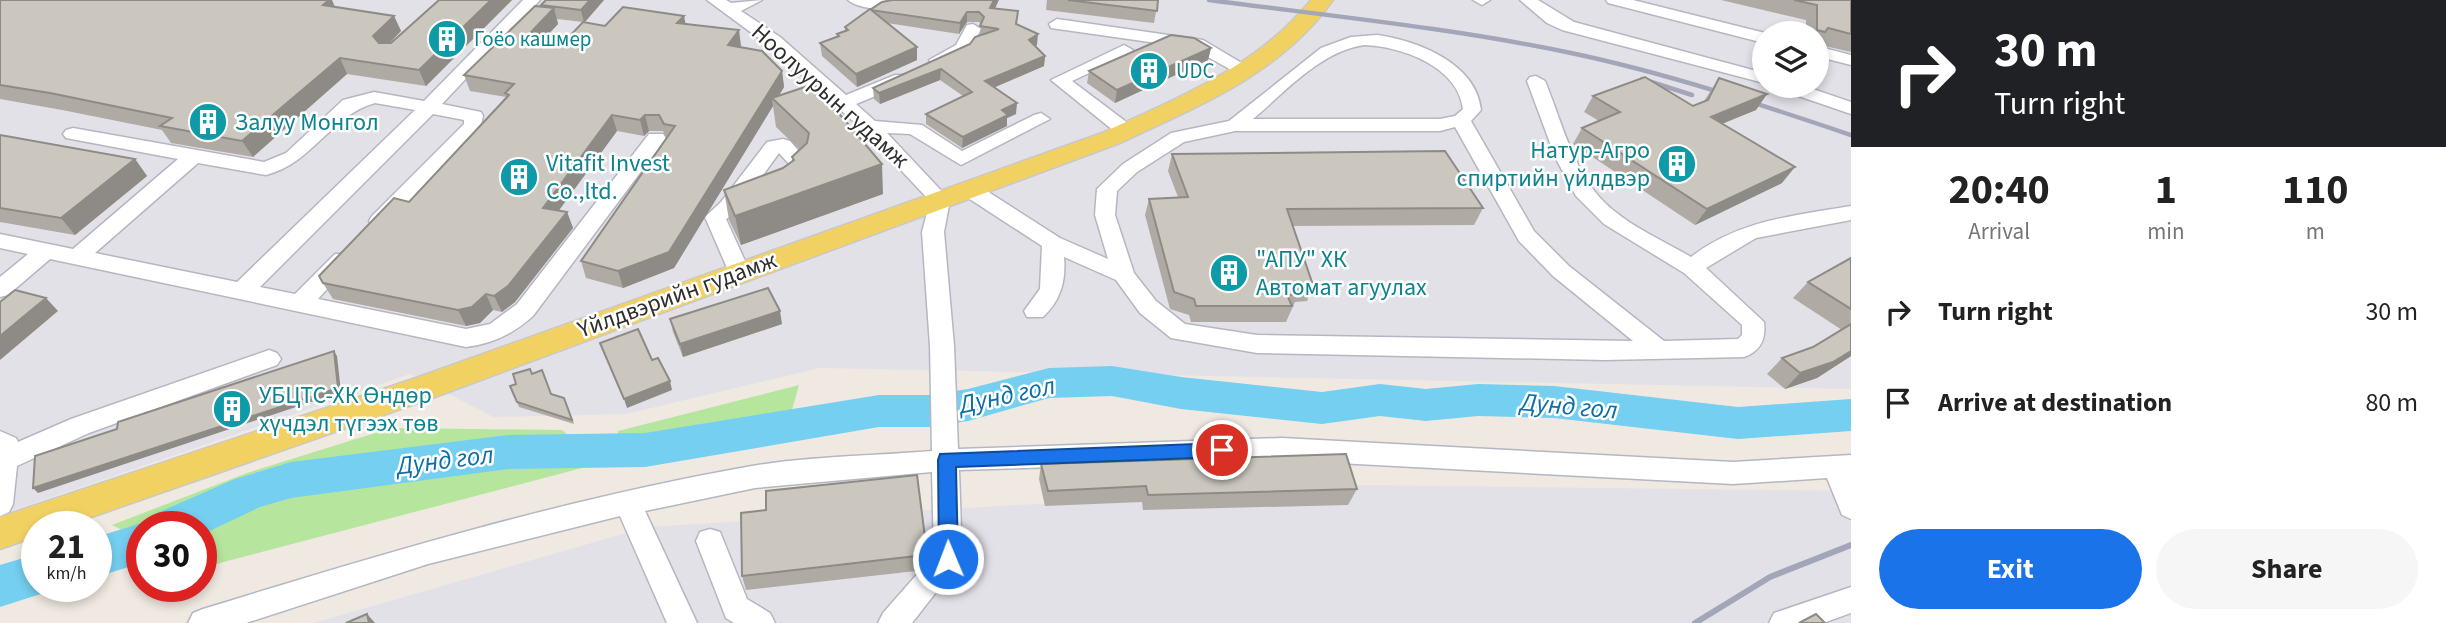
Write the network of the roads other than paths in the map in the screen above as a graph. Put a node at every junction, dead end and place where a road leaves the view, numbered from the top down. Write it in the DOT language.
graph roads {
  1 [pos="532,0"];
  2 [pos="754,0"];
  3 [pos="856,0"];
  4 [pos="1322,0"];
  5 [pos="1528,0"];
  6 [pos="1614,0"];
  7 [pos="723,4"];
  8 [pos="900,5"];
  9 [pos="1057,24"];
  10 [pos="973,29"];
  11 [pos="1752,34"];
  12 [pos="1124,50"];
  13 [pos="1829,54"];
  14 [pos="1851,60"];
  15 [pos="1246,71"];
  16 [pos="1752,75"];
  17 [pos="1536,81"];
  18 [pos="1822,98"];
  19 [pos="843,103"];
  20 [pos="429,107"];
  21 [pos="1851,108"];
  22 [pos="1041,120"];
  23 [pos="1461,120"];
  24 [pos="1235,125"];
  25 [pos="870,127"];
  26 [pos="1126,131"];
  27 [pos="73,134"];
  28 [pos="656,138"];
  29 [pos="193,157"];
  30 [pos="969,190"];
  31 [pos="940,200"];
  32 [pos="729,207"];
  33 [pos="1851,213"];
  34 [pos="0,241"];
  35 [pos="1052,243"];
  36 [pos="44,252"];
  37 [pos="76,258"];
  38 [pos="1692,268"];
  39 [pos="739,272"];
  40 [pos="1124,275"];
  41 [pos="0,289"];
  42 [pos="242,291"];
  43 [pos="302,302"];
  44 [pos="1035,312"];
  45 [pos="1659,350"];
  46 [pos="269,359"];
  47 [pos="2,450"];
  48 [pos="946,452"];
  49 [pos="1843,467"];
  50 [pos="628,503"];
  51 [pos="0,504"];
  52 [pos="1851,507"];
  53 [pos="0,533"];
  54 [pos="710,541"];
  55 [pos="1851,600"];
  56 [pos="210,622"];
  57 [pos="682,623"];
  58 [pos="760,623"];
  59 [pos="893,623"];
  60 [pos="1784,623"];
  1 -- 20 [label="street"];
  2 -- 7 [label="street"];
  3 -- 8 [label="street"];
  4 -- 15 [label="main road, Yйлдвэрийн гудамж"];
  5 -- 16 [label="street"];
  6 -- 11 [label="street"];
  7 -- 19 [label="street, Ноолуурын гудамж"];
  9 -- 15 [label="street"];
  10 -- 19 [label="street"];
  12 -- 26 [label="street"];
  13 -- 14 [label="street"];
  15 -- 26 [label="main road, Yйлдвэрийн гудамж"];
  17 -- 38 [label="street"];
  18 -- 21 [label="street"];
  19 -- 25 [label="street, Ноолуурын гудамж"];
  20 -- 29 [label="street"];
  20 -- 42 [label="street"];
  20 -- 43 [label="street"];
  22 -- 25 [label="street"];
  23 -- 24 [label="street"];
  23 -- 24 [label="street"];
  23 -- 45 [label="street"];
  24 -- 40 [label="street"];
  25 -- 31 [label="street, Ноолуурын гудамж"];
  26 -- 30 [label="main road, Yйлдвэрийн гудамж"];
  27 -- 29 [label="street"];
  28 -- 43 [label="street"];
  29 -- 37 [label="street"];
  30 -- 31 [label="main road, Yйлдвэрийн гудамж"];
  30 -- 35 [label="street"];
  31 -- 39 [label="main road, Yйлдвэрийн гудамж"];
  31 -- 48 [label="street"];
  32 -- 39 [label="street"];
  33 -- 38 [label="street"];
  34 -- 36 [label="street"];
  35 -- 40 [label="street"];
  35 -- 44 [label="street"];
  36 -- 37 [label="street"];
  36 -- 41 [label="street"];
  37 -- 42 [label="street"];
  38 -- 45 [label="street"];
  39 -- 53 [label="main road, Yйлдвэрийн гудамж"];
  40 -- 45 [label="street"];
  42 -- 43 [label="street"];
  46 -- 47 [label="street"];
  47 -- 51 [label="street"];
  48 -- 49 [label="street"];
  48 -- 50 [label="street"];
  48 -- 59 [label="street"];
  49 -- 52 [label="street"];
  50 -- 56 [label="street"];
  50 -- 57 [label="street"];
  54 -- 58 [label="street"];
  55 -- 60 [label="street"];
}
